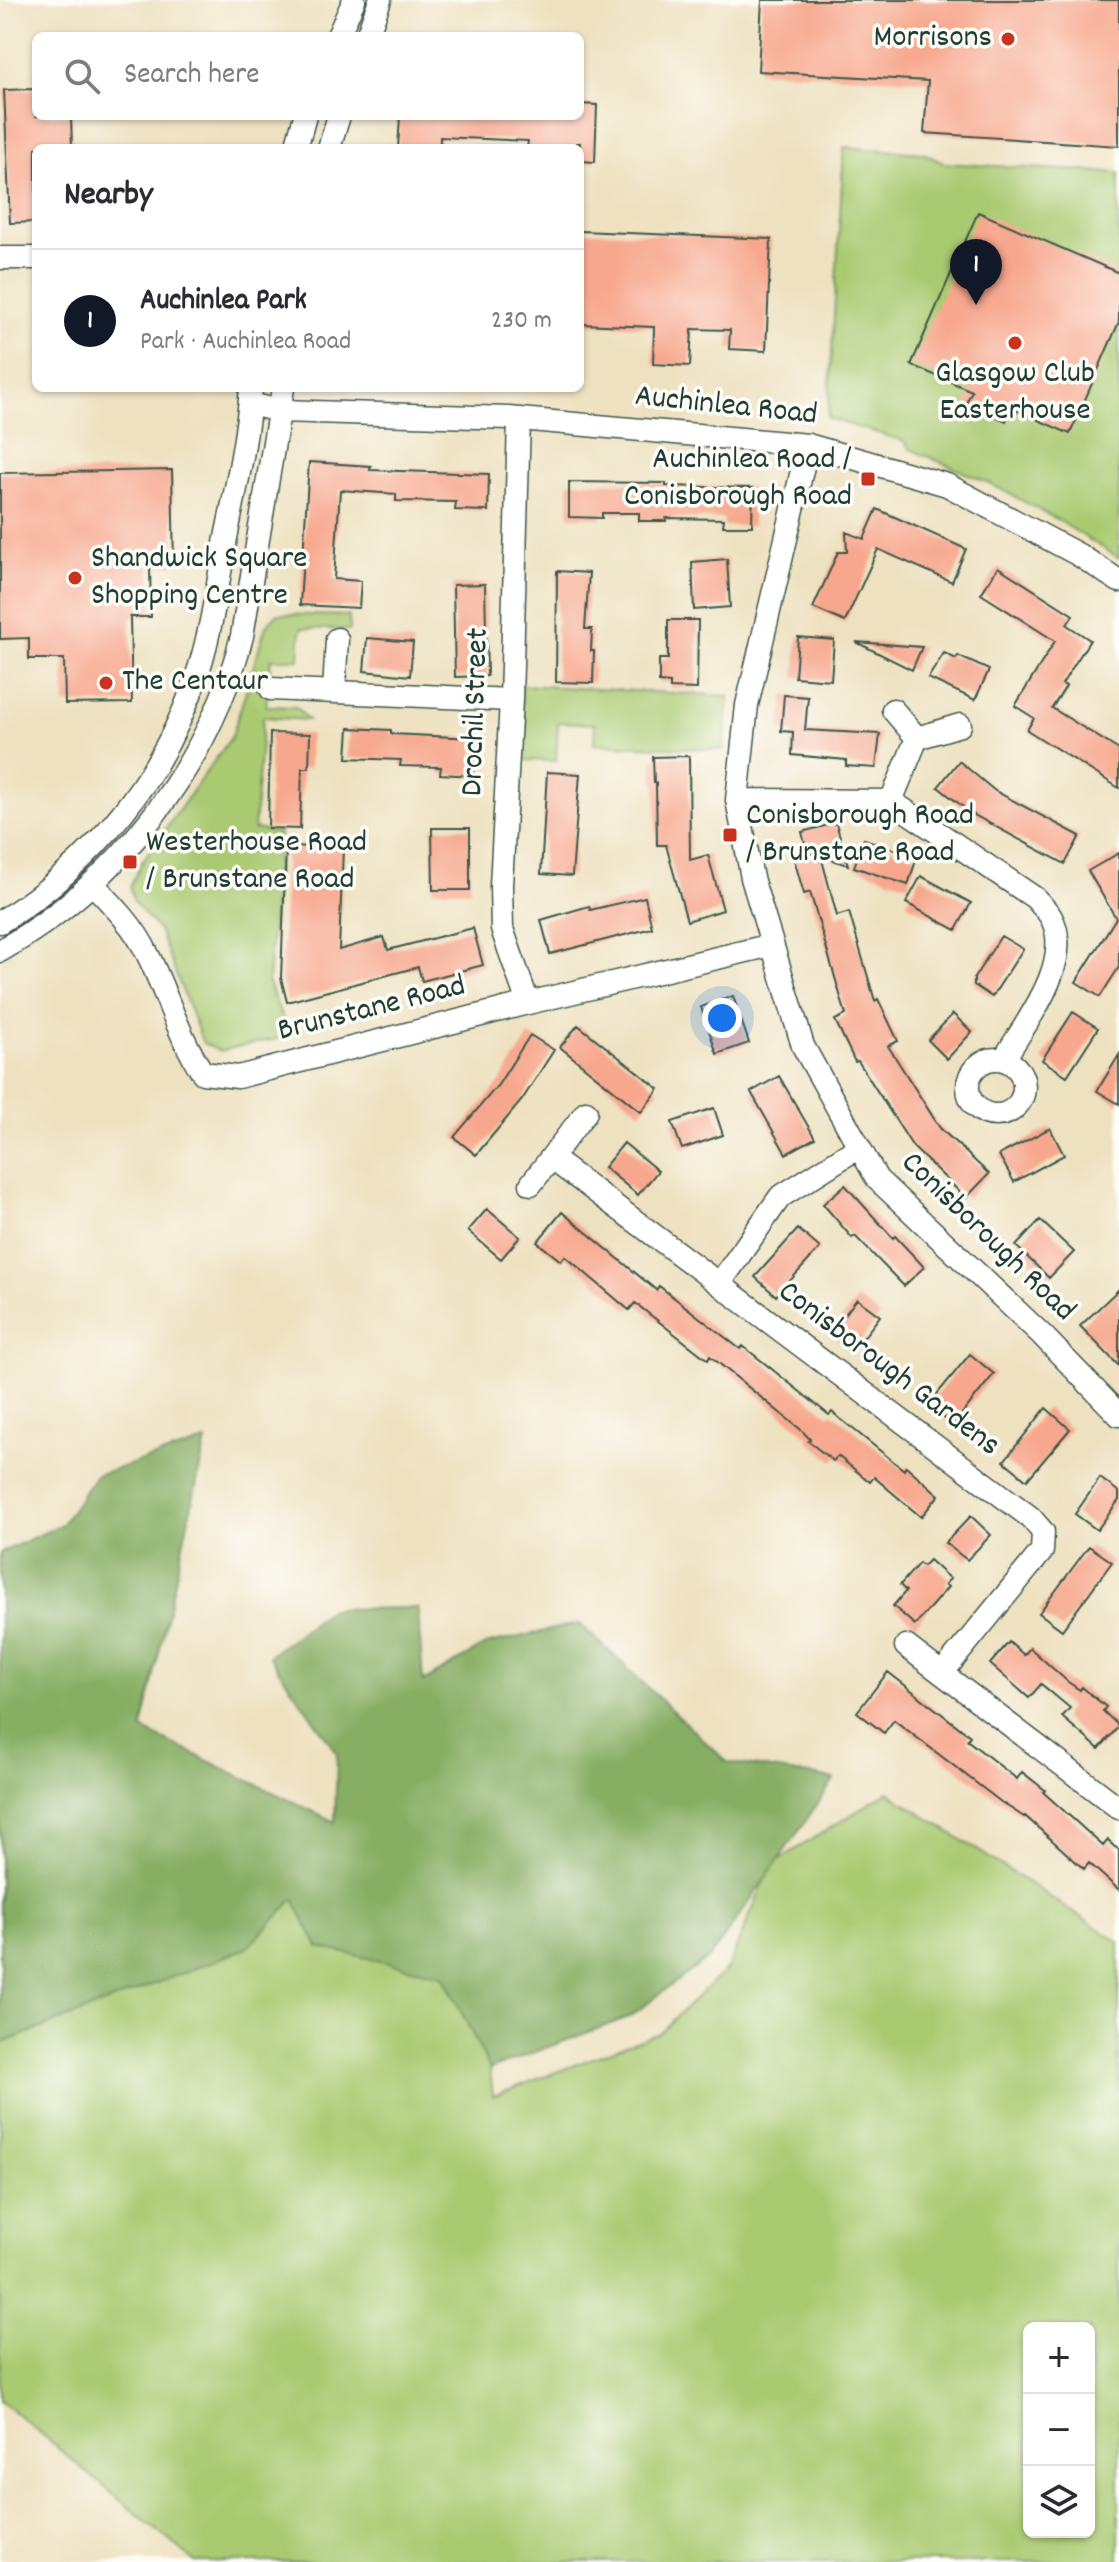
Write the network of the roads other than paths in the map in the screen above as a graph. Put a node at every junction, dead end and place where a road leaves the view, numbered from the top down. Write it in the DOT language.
graph roads {
  1 [pos="354,0"];
  2 [pos="380,0"];
  3 [pos="340,32"];
  4 [pos="368,32"];
  5 [pos="304,120"];
  6 [pos="338,120"];
  7 [pos="297,144"];
  8 [pos="330,144"];
  9 [pos="0,258"];
  10 [pos="32,258"];
  11 [pos="250,396"];
  12 [pos="282,399"];
  13 [pos="519,420"];
  14 [pos="808,445"];
  15 [pos="1119,581"];
  16 [pos="337,639"];
  17 [pos="271,689"];
  18 [pos="334,692"];
  19 [pos="511,700"];
  20 [pos="893,710"];
  21 [pos="960,725"];
  22 [pos="917,738"];
  23 [pos="737,800"];
  24 [pos="891,801"];
  25 [pos="93,884"];
  26 [pos="0,922"];
  27 [pos="772,945"];
  28 [pos="0,951"];
  29 [pos="528,1003"];
  30 [pos="1004,1059"];
  31 [pos="586,1112"];
  32 [pos="859,1147"];
  33 [pos="551,1158"];
  34 [pos="531,1184"];
  35 [pos="720,1283"];
  36 [pos="1119,1415"];
  37 [pos="906,1646"];
  38 [pos="943,1672"];
  39 [pos="1119,1808"];
  1 -- 3 [label="street"];
  2 -- 4 [label="street"];
  5 -- 7 [label="street"];
  6 -- 8 [label="street"];
  9 -- 10 [label="street"];
  11 -- 12 [label="street, Auchinlea Road"];
  11 -- 26 [label="street"];
  12 -- 13 [label="street, Auchinlea Road"];
  12 -- 25 [label="street"];
  13 -- 14 [label="street, Auchinlea Road"];
  13 -- 19 [label="street, Drochil Street"];
  14 -- 15 [label="street, Auchinlea Road"];
  14 -- 23 [label="street, Conisborough Road"];
  16 -- 18 [label="street"];
  17 -- 18 [label="street"];
  18 -- 19 [label="street"];
  19 -- 29 [label="street, Drochil Street"];
  20 -- 22 [label="street"];
  21 -- 22 [label="street"];
  22 -- 24 [label="street"];
  23 -- 24 [label="street"];
  23 -- 27 [label="street, Conisborough Road"];
  24 -- 30 [label="street"];
  25 -- 28 [label="street"];
  25 -- 29 [label="street, Brunstane Road"];
  27 -- 29 [label="street, Brunstane Road"];
  27 -- 32 [label="street, Conisborough Road"];
  31 -- 33 [label="street"];
  32 -- 35 [label="street"];
  32 -- 36 [label="street, Conisborough Road"];
  33 -- 34 [label="street"];
  33 -- 35 [label="street, Conisborough Gardens"];
  35 -- 38 [label="street, Conisborough Gardens"];
  37 -- 38 [label="street"];
  38 -- 39 [label="street"];
}
